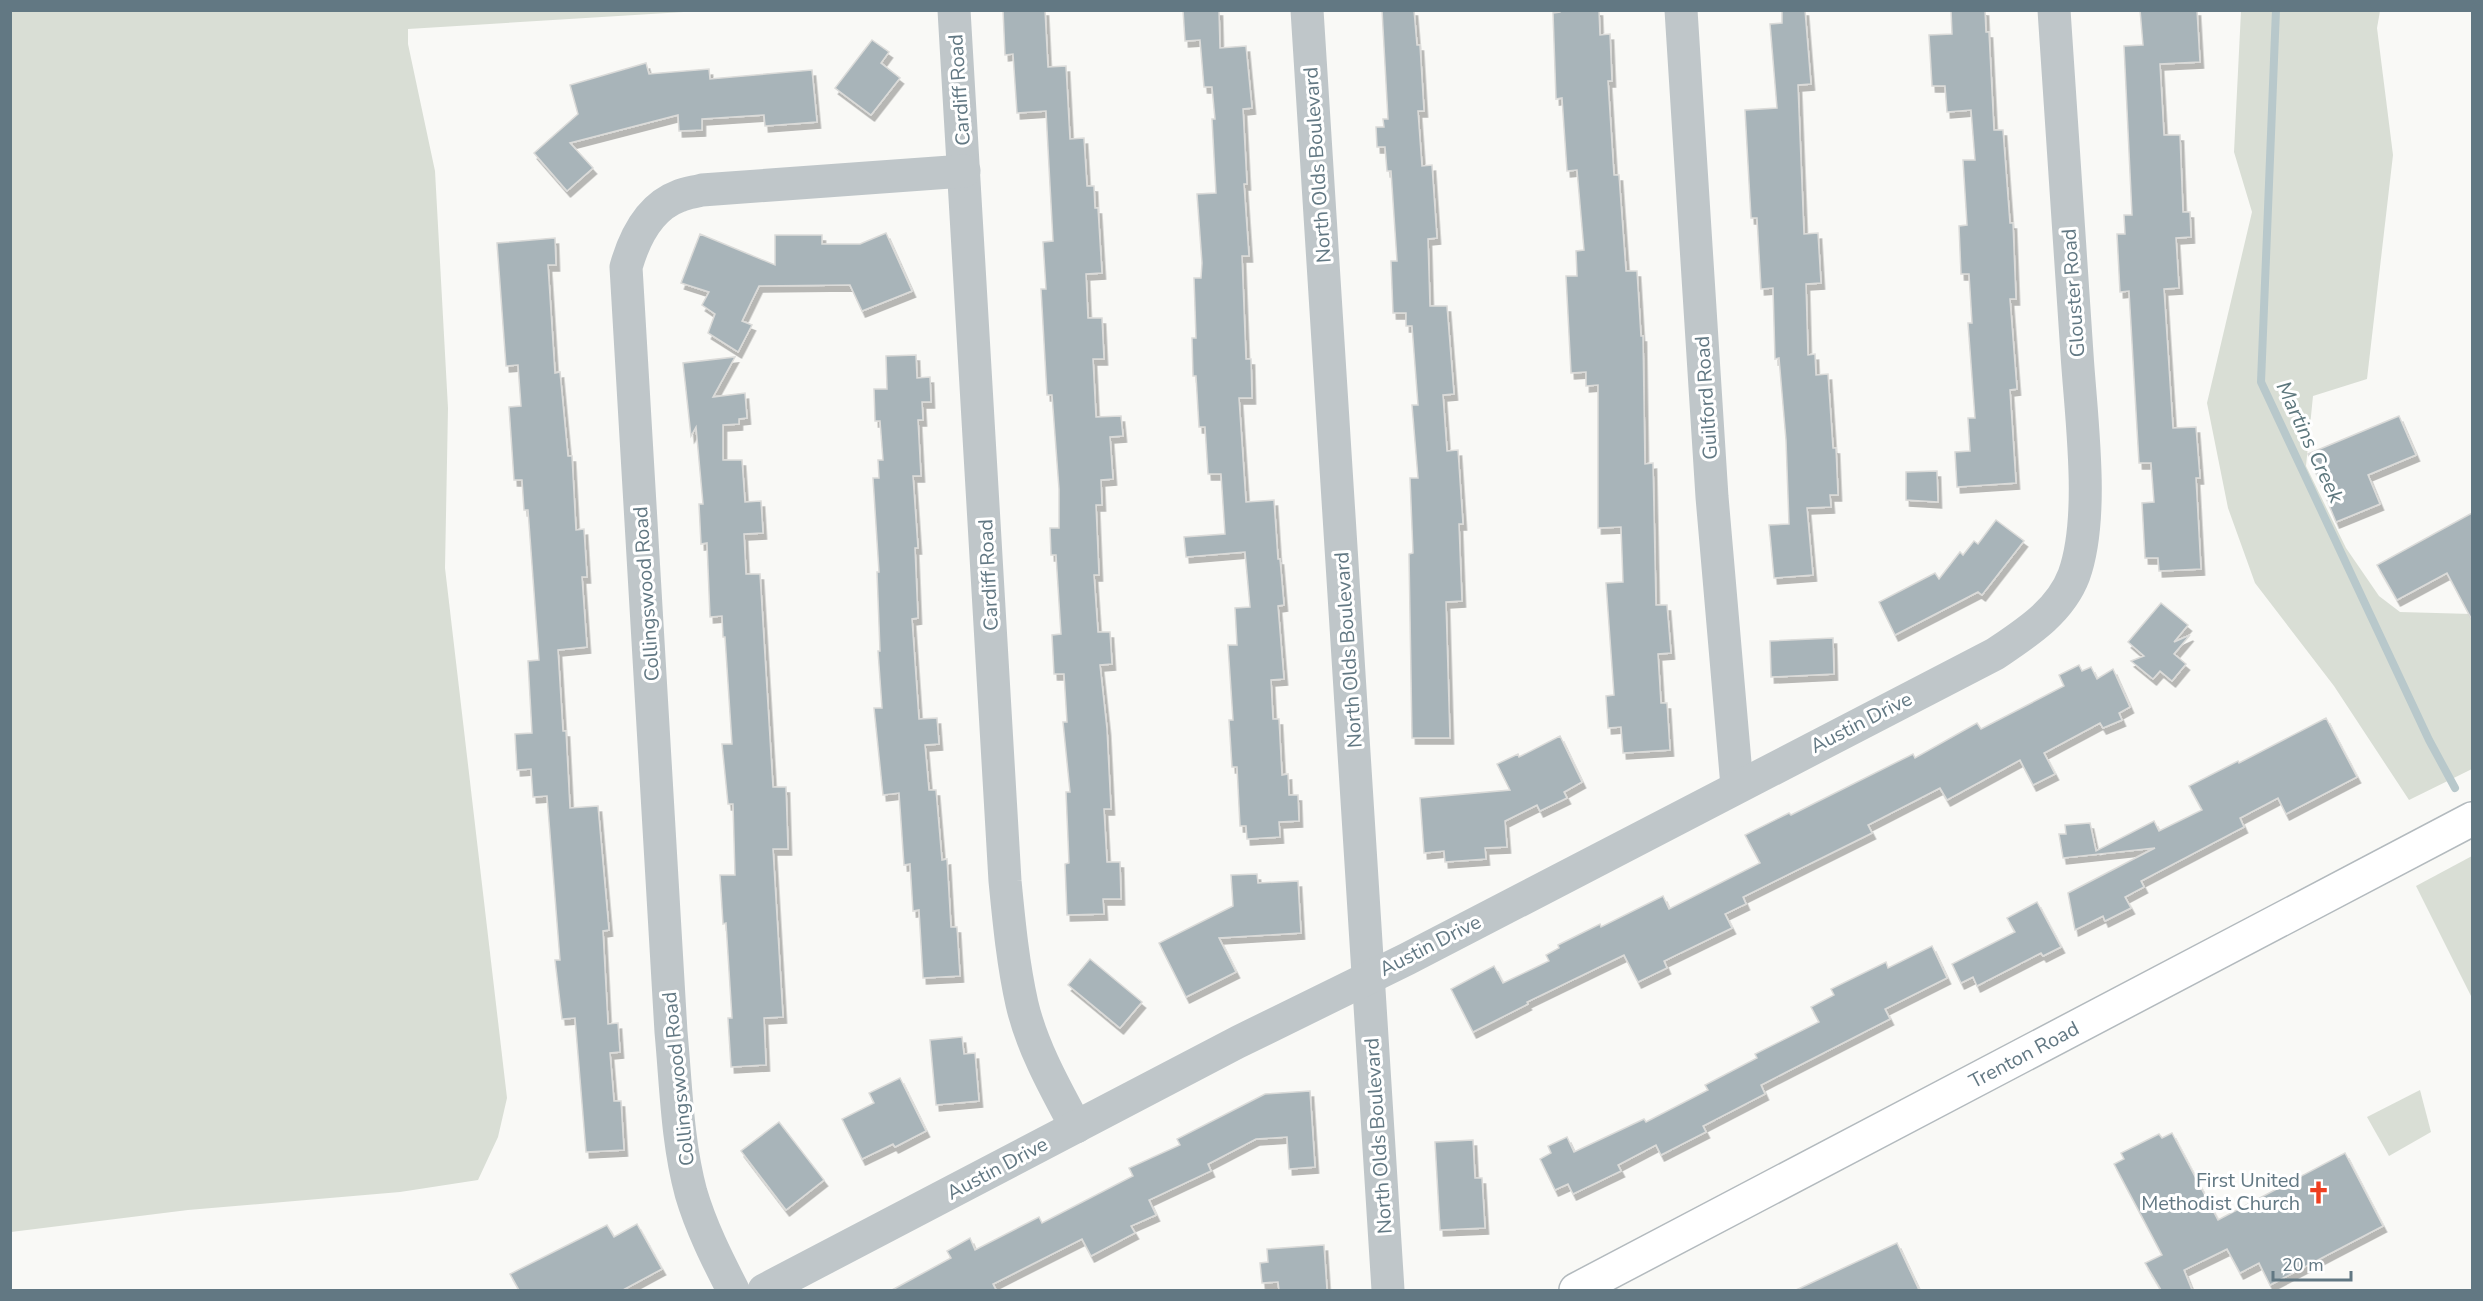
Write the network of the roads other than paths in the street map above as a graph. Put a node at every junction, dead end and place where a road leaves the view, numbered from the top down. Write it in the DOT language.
graph roads {
  1 [pos="954,10"];
  2 [pos="1307,10"];
  3 [pos="1681,10"];
  4 [pos="2054,10"];
  5 [pos="964,171"];
  6 [pos="2074,575"];
  7 [pos="1737,786"];
  8 [pos="2472,819"];
  9 [pos="1368,976"];
  10 [pos="1076,1126"];
  11 [pos="733,1290"];
  12 [pos="764,1290"];
  13 [pos="1388,1290"];
  14 [pos="1576,1290"];
  1 -- 5 [label="street, Cardiff Road"];
  2 -- 9 [label="street, North Olds Boulevard"];
  3 -- 7 [label="street, Guilford Road"];
  4 -- 6 [label="street, Glouster Road"];
  5 -- 10 [label="street, Cardiff Road"];
  5 -- 11 [label="street, Collingswood Road"];
  6 -- 7 [label="street, Austin Drive"];
  7 -- 9 [label="street, Austin Drive"];
  8 -- 14 [label="main road, Trenton Road"];
  9 -- 10 [label="street, Austin Drive"];
  9 -- 13 [label="street, North Olds Boulevard"];
  10 -- 12 [label="street, Austin Drive"];
}
